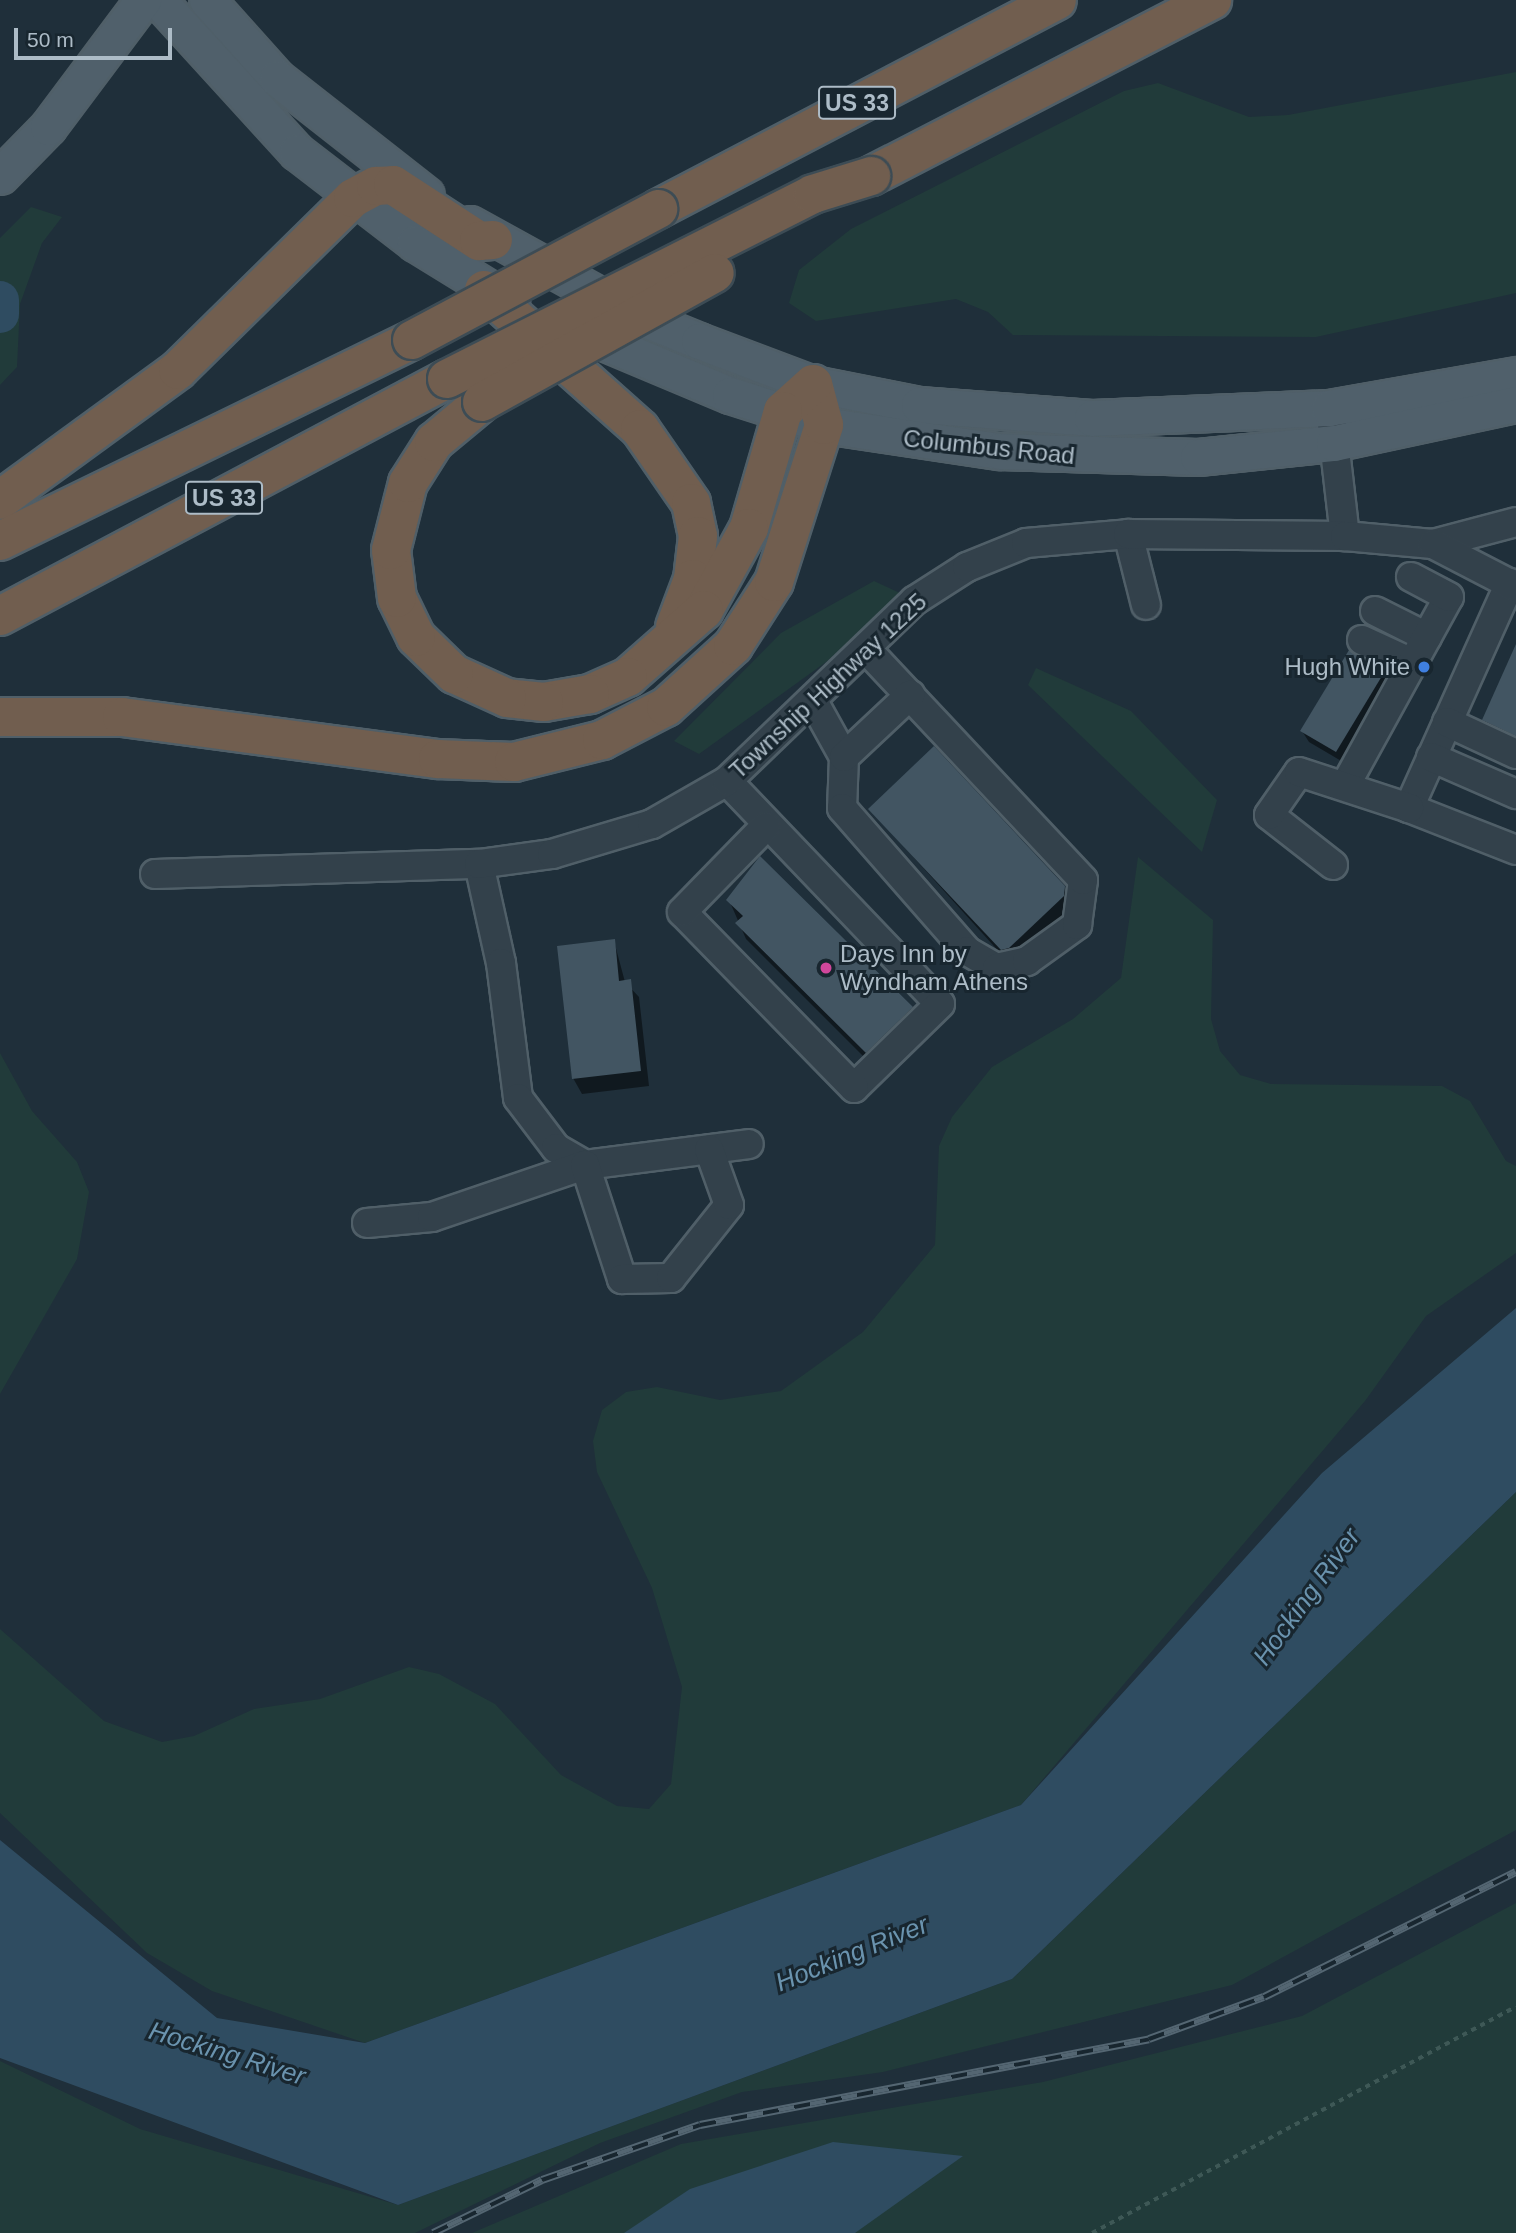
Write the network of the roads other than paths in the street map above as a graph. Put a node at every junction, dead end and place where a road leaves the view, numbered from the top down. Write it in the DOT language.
graph roads {
  1 [pos="144,0"];
  2 [pos="158,0"];
  3 [pos="206,0"];
  4 [pos="1057,0"];
  5 [pos="1212,0"];
  6 [pos="0,176"];
  7 [pos="871,176"];
  8 [pos="354,198"];
  9 [pos="493,240"];
  10 [pos="484,290"];
  11 [pos="1516,375"];
  12 [pos="813,384"];
  13 [pos="1516,404"];
  14 [pos="1329,408"];
  15 [pos="783,411"];
  16 [pos="824,425"];
  17 [pos="1334,443"];
  18 [pos="0,500"];
  19 [pos="1516,522"];
  20 [pos="1128,534"];
  21 [pos="1345,536"];
  22 [pos="0,541"];
  23 [pos="1433,544"];
  24 [pos="1411,577"];
  25 [pos="1513,585"];
  26 [pos="1146,605"];
  27 [pos="1375,611"];
  28 [pos="0,616"];
  29 [pos="1427,637"];
  30 [pos="1362,640"];
  31 [pos="866,649"];
  32 [pos="652,660"];
  33 [pos="1412,663"];
  34 [pos="910,695"];
  35 [pos="813,701"];
  36 [pos="0,717"];
  37 [pos="1447,722"];
  38 [pos="1516,754"];
  39 [pos="844,757"];
  40 [pos="1431,757"];
  41 [pos="727,781"];
  42 [pos="1346,784"];
  43 [pos="1516,794"];
  44 [pos="1409,808"];
  45 [pos="766,826"];
  46 [pos="1516,850"];
  47 [pos="479,864"];
  48 [pos="1333,865"];
  49 [pos="156,874"];
  50 [pos="749,1144"];
  51 [pos="709,1149"];
  52 [pos="585,1165"];
  53 [pos="367,1223"];
  1 -- 6 [label="main road"];
  2 -- 8 [label="main road, Columbus Road"];
  3 -- 9 [label="main road, Columbus Road"];
  4 -- 22 [label="highway, US 33, bridge"];
  5 -- 7 [label="highway, US 33"];
  7 -- 28 [label="highway, US 33, bridge"];
  7 -- 32 [label="highway, bridge"];
  8 -- 9 [label="highway"];
  8 -- 10 [label="main road, Columbus Road"];
  8 -- 18 [label="highway"];
  9 -- 12 [label="main road, Columbus Road"];
  10 -- 15 [label="main road, Columbus Road"];
  10 -- 32 [label="highway"];
  11 -- 14 [label="main road, Columbus Road"];
  12 -- 14 [label="main road, Columbus Road"];
  12 -- 15 [label="highway"];
  12 -- 16 [label="highway"];
  13 -- 17 [label="main road, Columbus Road"];
  14 -- 17 [label="street"];
  15 -- 16 [label="main road, Columbus Road"];
  15 -- 32 [label="highway"];
  16 -- 17 [label="main road, Columbus Road"];
  16 -- 36 [label="highway"];
  17 -- 21 [label="street"];
  19 -- 23 [label="street"];
  20 -- 21 [label="street, Township Highway 1225"];
  20 -- 26 [label="street"];
  20 -- 31 [label="street, Township Highway 1225"];
  21 -- 23 [label="street, Township Highway 1225"];
  23 -- 25 [label="street"];
  24 -- 29 [label="street"];
  25 -- 37 [label="street"];
  27 -- 29 [label="street"];
  29 -- 33 [label="street"];
  30 -- 33 [label="street"];
  31 -- 34 [label="street"];
  31 -- 35 [label="street, Township Highway 1225"];
  33 -- 42 [label="street"];
  34 -- 39 [label="street"];
  34 -- 39 [label="street"];
  35 -- 39 [label="street"];
  35 -- 41 [label="street, Township Highway 1225"];
  37 -- 38 [label="street"];
  37 -- 40 [label="street"];
  40 -- 43 [label="street"];
  40 -- 44 [label="street"];
  41 -- 45 [label="street"];
  41 -- 47 [label="street, Township Highway 1225"];
  42 -- 44 [label="street"];
  42 -- 48 [label="street"];
  44 -- 46 [label="street"];
  45 -- 45 [label="street"];
  47 -- 49 [label="street, Township Highway 1225"];
  47 -- 52 [label="street"];
  50 -- 51 [label="street"];
  51 -- 52 [label="street"];
  51 -- 52 [label="street"];
  52 -- 53 [label="street"];
}
